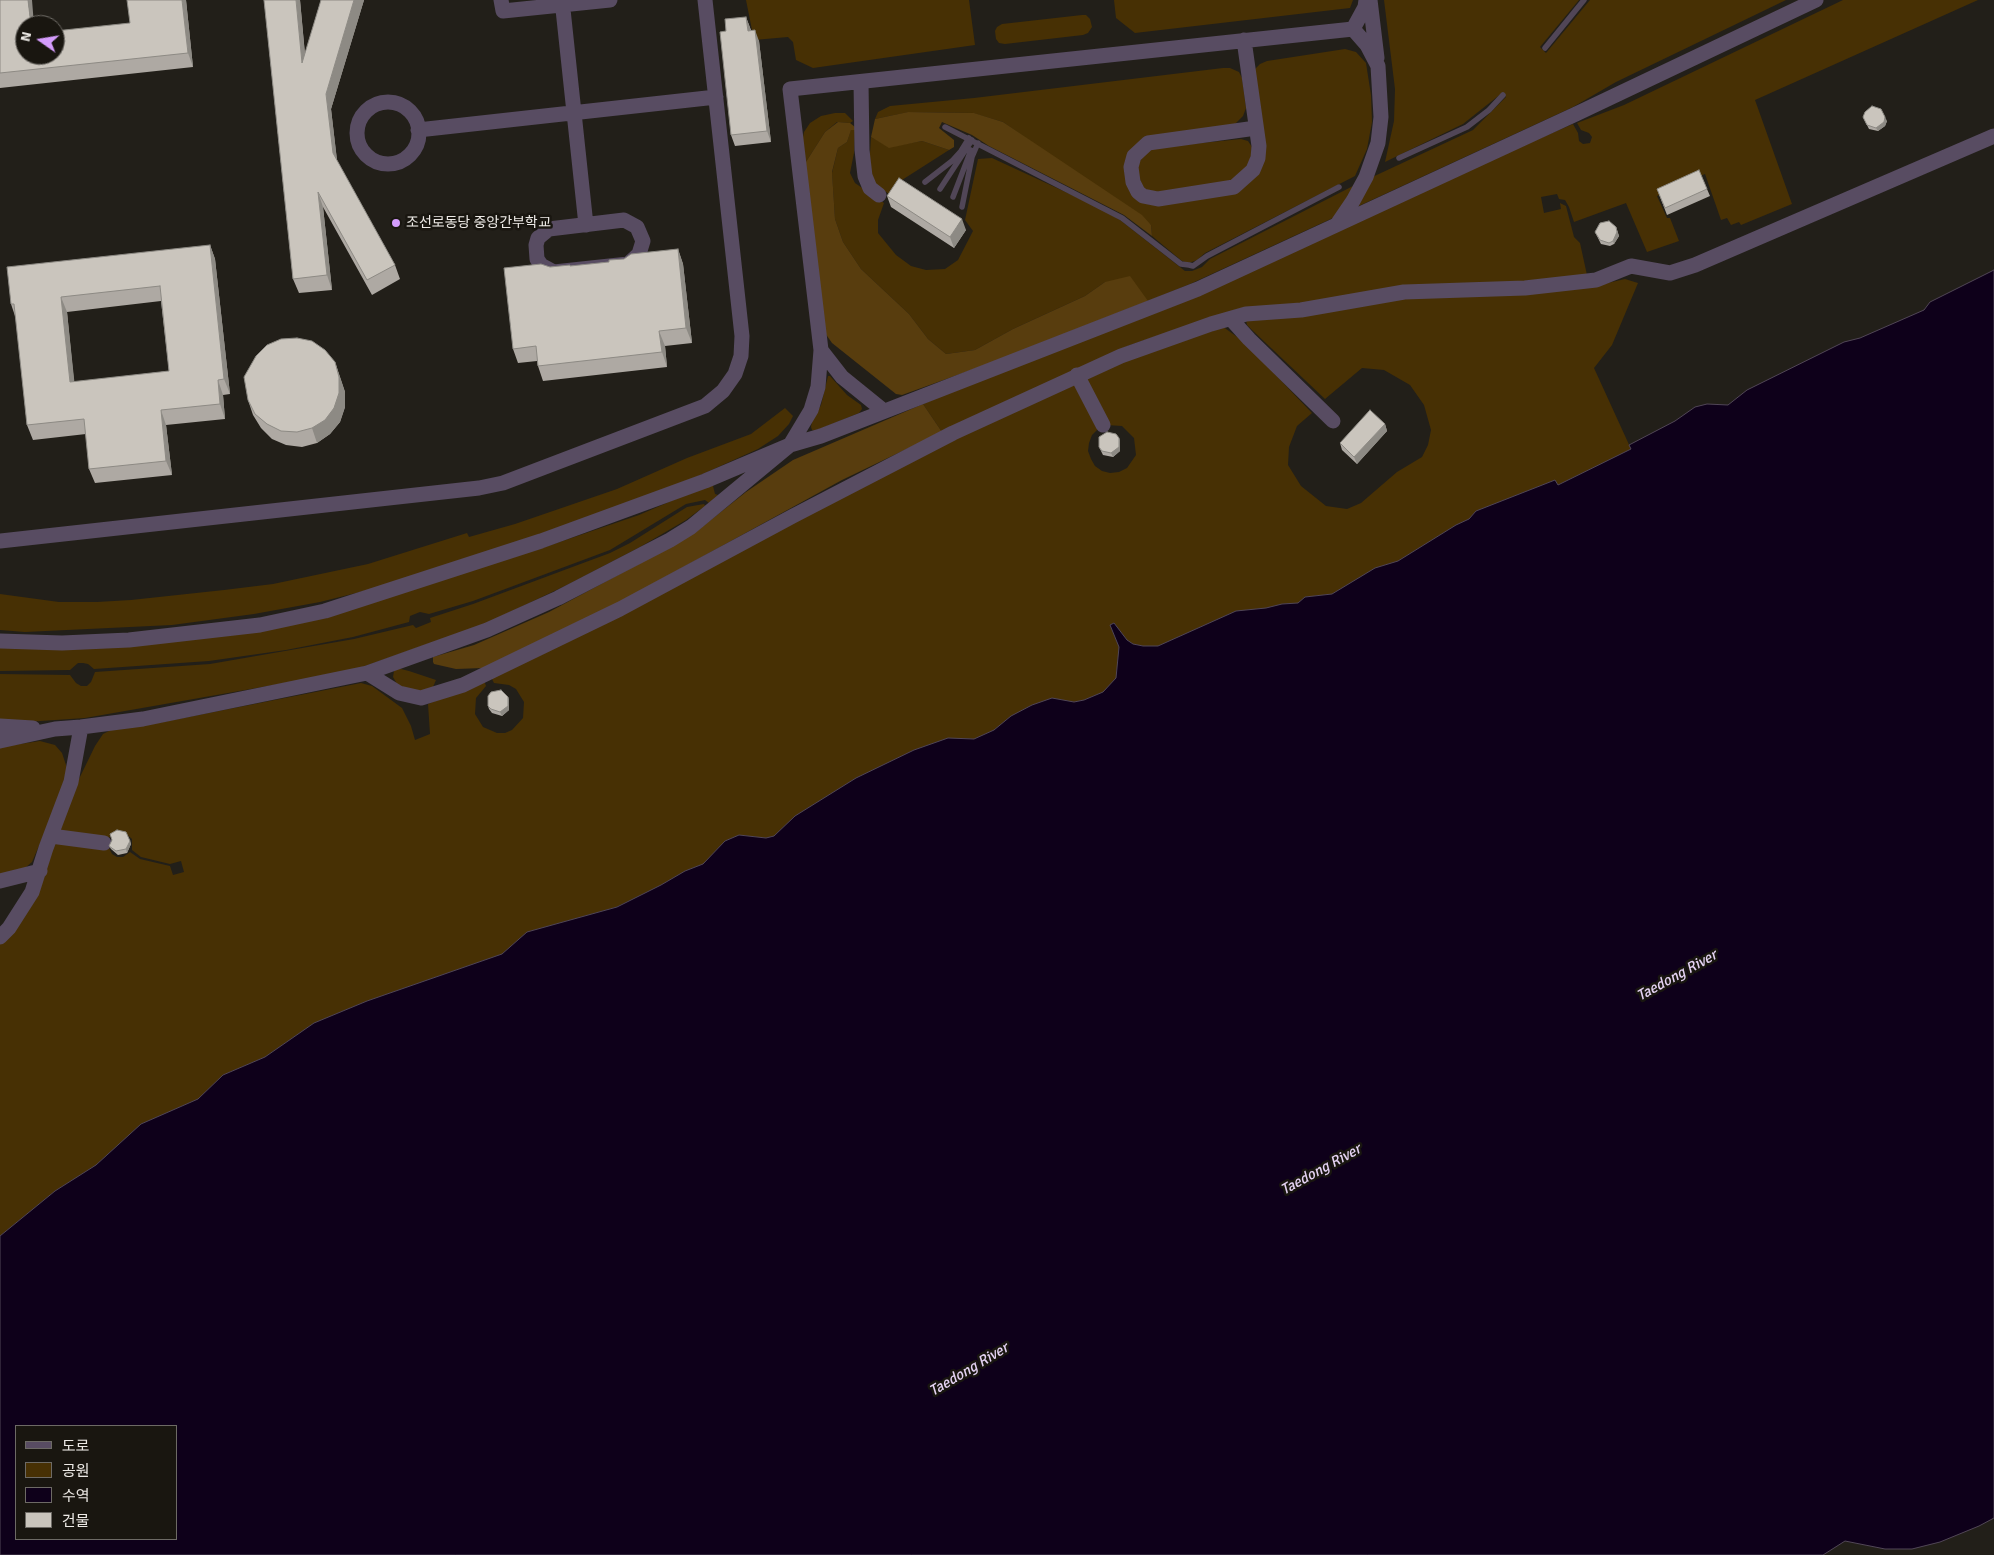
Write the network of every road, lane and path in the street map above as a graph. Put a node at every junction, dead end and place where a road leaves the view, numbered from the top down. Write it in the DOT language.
graph roads {
  1 [pos="501,0"];
  2 [pos="610,0"];
  3 [pos="705,0"];
  4 [pos="1366,0"];
  5 [pos="1370,0"];
  6 [pos="1816,0"];
  7 [pos="562,3"];
  8 [pos="1353,29"];
  9 [pos="1244,40"];
  10 [pos="1378,66"];
  11 [pos="861,82"];
  12 [pos="716,97"];
  13 [pos="574,113"];
  14 [pos="1256,128"];
  15 [pos="418,130"];
  16 [pos="1994,136"];
  17 [pos="879,195"];
  18 [pos="586,225"];
  19 [pos="1336,225"];
  20 [pos="1231,319"];
  21 [pos="821,350"];
  22 [pos="1077,375"];
  23 [pos="884,411"];
  24 [pos="1333,421"];
  25 [pos="1103,425"];
  26 [pos="790,445"];
  27 [pos="0,541"];
  28 [pos="0,641"];
  29 [pos="367,673"];
  30 [pos="0,726"];
  31 [pos="81,727"];
  32 [pos="55,729"];
  33 [pos="0,741"];
  34 [pos="51,836"];
  35 [pos="104,843"];
  36 [pos="40,871"];
  37 [pos="0,882"];
  38 [pos="0,937"];
  1 -- 7 [label="street"];
  2 -- 7 [label="street"];
  3 -- 12 [label="street"];
  4 -- 8 [label="street"];
  5 -- 10 [label="street"];
  6 -- 19 [label="street"];
  7 -- 13 [label="street"];
  8 -- 9 [label="street"];
  8 -- 10 [label="street"];
  9 -- 11 [label="street"];
  9 -- 14 [label="street"];
  10 -- 19 [label="street"];
  11 -- 17 [label="street"];
  11 -- 21 [label="street"];
  12 -- 13 [label="street"];
  12 -- 27 [label="street"];
  13 -- 15 [label="street"];
  13 -- 18 [label="street"];
  14 -- 14 [label="street"];
  15 -- 15 [label="street"];
  16 -- 20 [label="street"];
  18 -- 18 [label="street"];
  19 -- 23 [label="street"];
  20 -- 22 [label="street"];
  20 -- 24 [label="street"];
  21 -- 23 [label="street"];
  21 -- 26 [label="street"];
  22 -- 25 [label="street"];
  22 -- 29 [label="street"];
  23 -- 26 [label="street"];
  26 -- 28 [label="street"];
  26 -- 29 [label="street"];
  29 -- 31 [label="street"];
  30 -- 32 [label="street"];
  31 -- 32 [label="street"];
  31 -- 34 [label="street"];
  32 -- 33 [label="street"];
  34 -- 35 [label="street"];
  34 -- 36 [label="street"];
  36 -- 37 [label="street"];
  36 -- 38 [label="street"];
}
